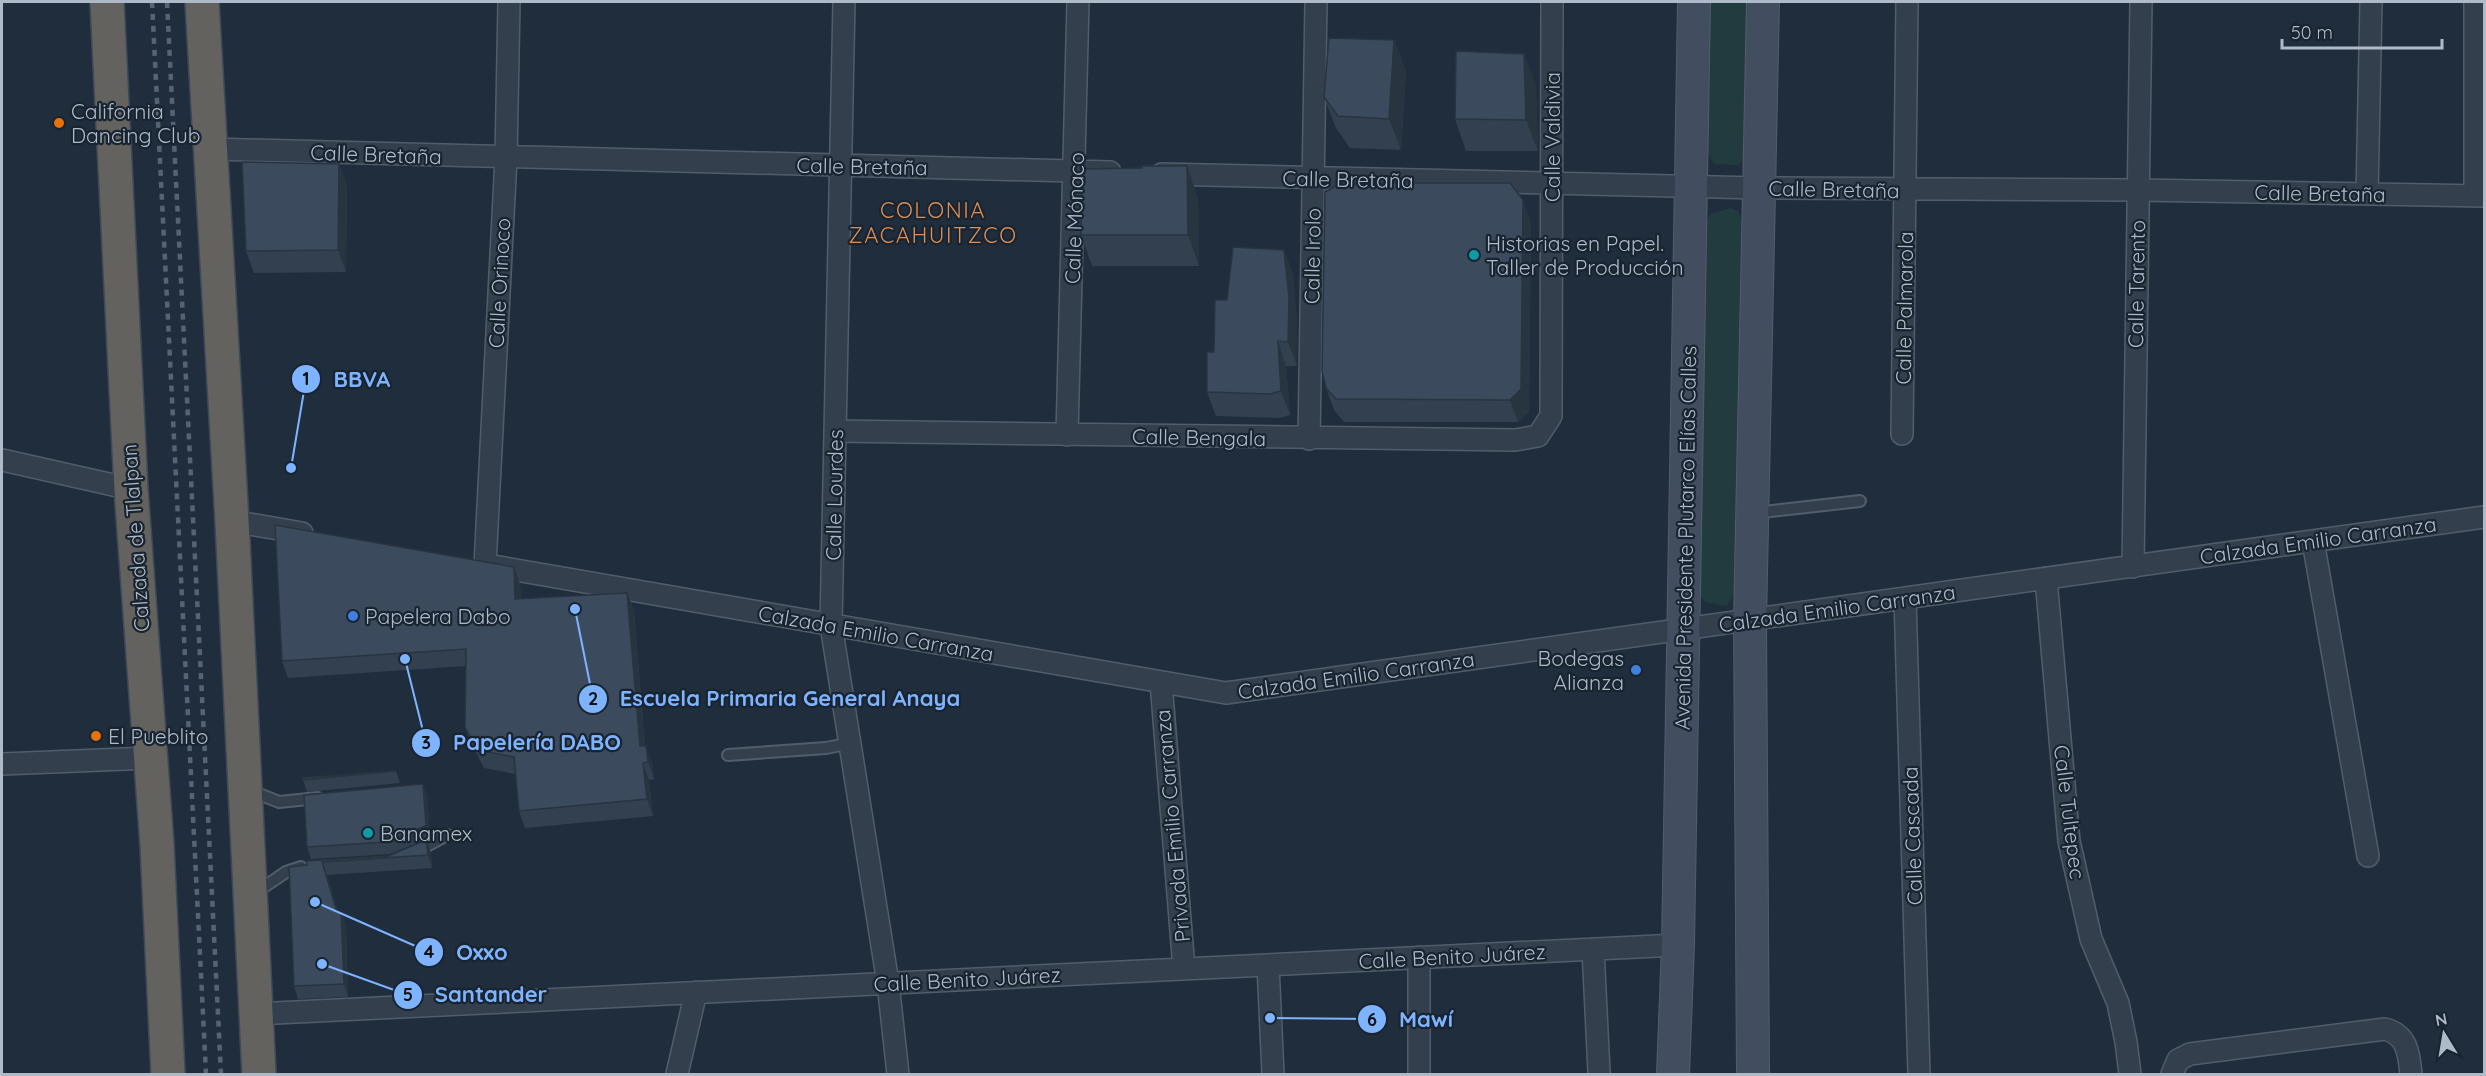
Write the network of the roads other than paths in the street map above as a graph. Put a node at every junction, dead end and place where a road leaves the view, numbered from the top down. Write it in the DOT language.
graph roads {
  1 [pos="106,2"];
  2 [pos="202,2"];
  3 [pos="509,2"];
  4 [pos="844,2"];
  5 [pos="1078,2"];
  6 [pos="1316,2"];
  7 [pos="1552,2"];
  8 [pos="1694,2"];
  9 [pos="1763,2"];
  10 [pos="1907,2"];
  11 [pos="2140,2"];
  12 [pos="2371,2"];
  13 [pos="2475,2"];
  14 [pos="212,149"];
  15 [pos="506,158"];
  16 [pos="840,166"];
  17 [pos="1075,170"];
  18 [pos="1313,179"];
  19 [pos="1552,183"];
  20 [pos="1692,187"];
  21 [pos="1758,188"];
  22 [pos="1905,190"];
  23 [pos="2137,190"];
  24 [pos="2367,194"];
  25 [pos="2480,196"];
  26 [pos="1551,416"];
  27 [pos="836,431"];
  28 [pos="1902,434"];
  29 [pos="1067,435"];
  30 [pos="1309,439"];
  31 [pos="2,460"];
  32 [pos="130,489"];
  33 [pos="1860,501"];
  34 [pos="1754,513"];
  35 [pos="2484,517"];
  36 [pos="232,521"];
  37 [pos="324,537"];
  38 [pos="2313,541"];
  39 [pos="462,561"];
  40 [pos="485,565"];
  41 [pos="2133,567"];
  42 [pos="2046,579"];
  43 [pos="1905,598"];
  44 [pos="1750,621"];
  45 [pos="831,625"];
  46 [pos="1684,630"];
  47 [pos="1161,682"];
  48 [pos="851,743"];
  49 [pos="728,755"];
  50 [pos="150,758"];
  51 [pos="2,765"];
  52 [pos="244,788"];
  53 [pos="324,797"];
  54 [pos="447,835"];
  55 [pos="2368,856"];
  56 [pos="401,857"];
  57 [pos="313,866"];
  58 [pos="250,896"];
  59 [pos="1678,945"];
  60 [pos="1593,949"];
  61 [pos="1419,957"];
  62 [pos="1268,965"];
  63 [pos="1184,969"];
  64 [pos="888,983"];
  65 [pos="696,992"];
  66 [pos="255,1014"];
  67 [pos="1599,1072"];
  68 [pos="168,1074"];
  69 [pos="259,1074"];
  70 [pos="677,1074"];
  71 [pos="898,1074"];
  72 [pos="1273,1074"];
  73 [pos="1419,1074"];
  74 [pos="1673,1074"];
  75 [pos="1753,1074"];
  76 [pos="1920,1074"];
  77 [pos="2130,1074"];
  78 [pos="2172,1074"];
  79 [pos="2411,1074"];
  1 -- 32 [label="highway, Calzada de Tlalpan"];
  2 -- 14 [label="highway"];
  3 -- 15 [label="street, Calle Orinoco"];
  4 -- 16 [label="street, Calle Lourdes"];
  5 -- 17 [label="street, Calle Mónaco"];
  6 -- 18 [label="street, Calle Irolo"];
  7 -- 19 [label="street, Calle Valdivia"];
  8 -- 20 [label="main road, Avenida Presidente Plutarco Elías Calles"];
  9 -- 21 [label="main road"];
  10 -- 22 [label="street, Calle Palmarola"];
  11 -- 23 [label="street, Calle Tarento"];
  12 -- 24 [label="street"];
  13 -- 25 [label="street"];
  14 -- 15 [label="street, Calle Bretaña"];
  14 -- 36 [label="highway"];
  15 -- 16 [label="street, Calle Bretaña"];
  15 -- 40 [label="street, Calle Orinoco"];
  16 -- 17 [label="street, Calle Bretaña"];
  16 -- 27 [label="street, Calle Lourdes"];
  17 -- 18 [label="street, Calle Bretaña"];
  17 -- 29 [label="street, Calle Mónaco"];
  18 -- 19 [label="street, Calle Bretaña"];
  18 -- 30 [label="street, Calle Irolo"];
  19 -- 20 [label="street, Calle Bretaña"];
  19 -- 26 [label="street, Calle Valdivia"];
  20 -- 21 [label="street, Calle Bretaña"];
  20 -- 46 [label="main road, Avenida Presidente Plutarco Elías Calles"];
  21 -- 22 [label="street, Calle Bretaña"];
  21 -- 34 [label="main road"];
  22 -- 23 [label="street, Calle Bretaña"];
  22 -- 28 [label="street, Calle Palmarola"];
  23 -- 24 [label="street, Calle Bretaña"];
  23 -- 41 [label="street, Calle Tarento"];
  24 -- 25 [label="street, Calle Bretaña"];
  26 -- 30 [label="street, Calle Bengala"];
  27 -- 29 [label="street, Calle Bengala"];
  27 -- 45 [label="street, Calle Lourdes"];
  29 -- 30 [label="street, Calle Bengala"];
  31 -- 32 [label="street"];
  32 -- 50 [label="highway, Calzada de Tlalpan"];
  33 -- 34 [label="lane"];
  34 -- 44 [label="main road"];
  35 -- 38 [label="street, Calzada Emilio Carranza"];
  36 -- 37 [label="street"];
  36 -- 52 [label="highway"];
  38 -- 41 [label="street, Calzada Emilio Carranza"];
  38 -- 55 [label="street"];
  39 -- 40 [label="street, Calzada Emilio Carranza"];
  40 -- 45 [label="street, Calzada Emilio Carranza"];
  41 -- 42 [label="street, Calzada Emilio Carranza"];
  42 -- 43 [label="street, Calzada Emilio Carranza"];
  42 -- 77 [label="street, Calle Tultepec"];
  43 -- 44 [label="street, Calzada Emilio Carranza"];
  43 -- 76 [label="street, Calle Cascada"];
  44 -- 46 [label="street, Calzada Emilio Carranza"];
  44 -- 75 [label="main road"];
  45 -- 47 [label="street, Calzada Emilio Carranza"];
  45 -- 48 [label="street, Calle Lourdes"];
  46 -- 47 [label="street, Calzada Emilio Carranza"];
  46 -- 59 [label="main road, Avenida Presidente Plutarco Elías Calles"];
  47 -- 63 [label="street, Privada Emilio Carranza"];
  48 -- 49 [label="lane"];
  48 -- 64 [label="street, Calle Lourdes"];
  50 -- 51 [label="street"];
  50 -- 68 [label="highway, Calzada de Tlalpan"];
  52 -- 53 [label="lane"];
  52 -- 58 [label="highway"];
  54 -- 56 [label="lane"];
  57 -- 58 [label="lane"];
  58 -- 66 [label="highway"];
  59 -- 60 [label="street, Calle Benito Juárez"];
  59 -- 74 [label="main road, Avenida Presidente Plutarco Elías Calles"];
  60 -- 61 [label="street, Calle Benito Juárez"];
  60 -- 67 [label="street"];
  61 -- 62 [label="street, Calle Benito Juárez"];
  61 -- 73 [label="street"];
  62 -- 63 [label="street, Calle Benito Juárez"];
  62 -- 72 [label="street"];
  63 -- 64 [label="street, Calle Benito Juárez"];
  64 -- 65 [label="street, Calle Benito Juárez"];
  64 -- 71 [label="street, Calle Lourdes"];
  65 -- 66 [label="street, Calle Benito Juárez"];
  65 -- 70 [label="street"];
  66 -- 69 [label="highway"];
  78 -- 79 [label="street"];
}
